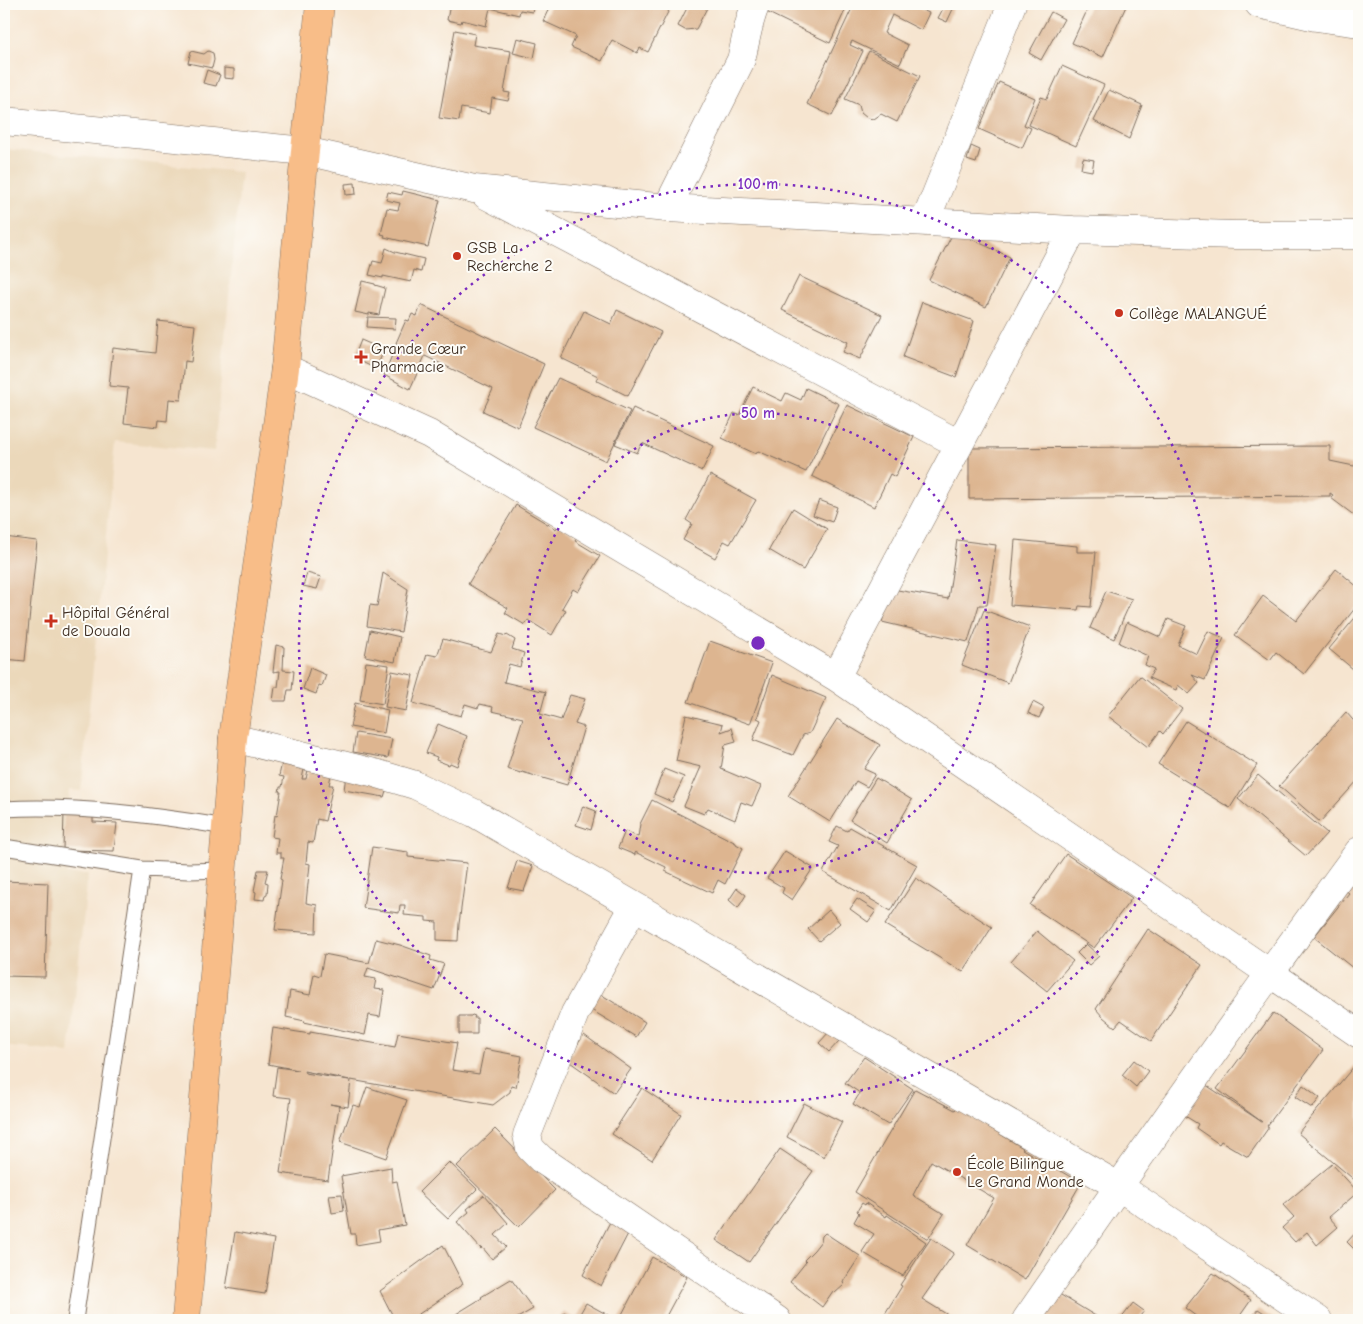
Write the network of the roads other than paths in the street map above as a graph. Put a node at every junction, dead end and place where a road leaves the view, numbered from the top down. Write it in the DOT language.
graph roads {
  1 [pos="320,4"];
  2 [pos="756,4"];
  3 [pos="1012,4"];
  4 [pos="1259,4"];
  5 [pos="1359,23"];
  6 [pos="4,122"];
  7 [pos="305,151"];
  8 [pos="474,189"];
  9 [pos="667,208"];
  10 [pos="925,222"];
  11 [pos="1073,230"];
  12 [pos="1359,235"];
  13 [pos="284,368"];
  14 [pos="959,444"];
  15 [pos="836,677"];
  16 [pos="232,738"];
  17 [pos="4,809"];
  18 [pos="226,827"];
  19 [pos="4,847"];
  20 [pos="1359,852"];
  21 [pos="142,869"];
  22 [pos="222,870"];
  23 [pos="634,906"];
  24 [pos="1270,973"];
  25 [pos="1359,1034"];
  26 [pos="1118,1186"];
  27 [pos="75,1320"];
  28 [pos="186,1320"];
  29 [pos="777,1320"];
  30 [pos="1026,1320"];
  31 [pos="1318,1320"];
  1 -- 7 [label="main road"];
  2 -- 9 [label="street"];
  3 -- 10 [label="street"];
  4 -- 5 [label="street"];
  6 -- 7 [label="street"];
  7 -- 8 [label="street"];
  7 -- 13 [label="main road"];
  8 -- 9 [label="street"];
  8 -- 14 [label="street"];
  9 -- 10 [label="street"];
  10 -- 11 [label="street"];
  11 -- 12 [label="street"];
  11 -- 14 [label="street"];
  13 -- 15 [label="street"];
  13 -- 16 [label="main road"];
  14 -- 15 [label="street"];
  15 -- 24 [label="street"];
  16 -- 18 [label="main road"];
  16 -- 23 [label="street"];
  17 -- 18 [label="lane"];
  18 -- 22 [label="main road"];
  19 -- 21 [label="lane"];
  20 -- 24 [label="street"];
  21 -- 22 [label="lane"];
  21 -- 27 [label="lane"];
  22 -- 28 [label="main road"];
  23 -- 26 [label="street"];
  23 -- 29 [label="street"];
  24 -- 25 [label="street"];
  24 -- 26 [label="street"];
  26 -- 30 [label="street"];
  26 -- 31 [label="street"];
}
